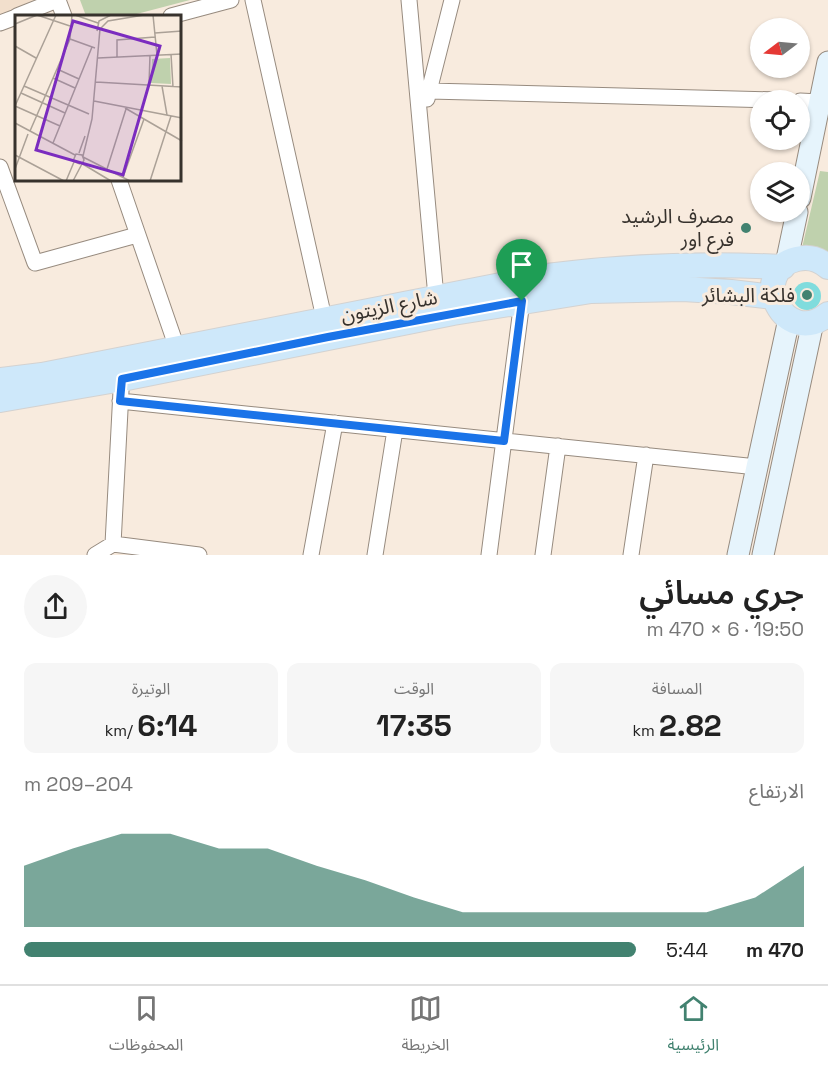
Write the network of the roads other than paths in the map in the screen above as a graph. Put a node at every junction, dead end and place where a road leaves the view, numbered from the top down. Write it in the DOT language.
graph roads {
  1 [pos="58,0"];
  2 [pos="231,0"];
  3 [pos="254,0"];
  4 [pos="409,0"];
  5 [pos="452,0"];
  6 [pos="22,15"];
  7 [pos="64,15"];
  8 [pos="175,15"];
  9 [pos="15,18"];
  10 [pos="0,24"];
  11 [pos="828,62"];
  12 [pos="429,91"];
  13 [pos="750,99"];
  14 [pos="810,101"];
  15 [pos="420,125"];
  16 [pos="0,167"];
  17 [pos="120,182"];
  18 [pos="795,222"];
  19 [pos="137,235"];
  20 [pos="784,265"];
  21 [pos="828,267"];
  22 [pos="436,297"];
  23 [pos="773,297"];
  24 [pos="522,301"];
  25 [pos="324,318"];
  26 [pos="820,318"];
  27 [pos="789,319"];
  28 [pos="177,348"];
  29 [pos="0,380"];
  30 [pos="121,390"];
  31 [pos="0,400"];
  32 [pos="335,423"];
  33 [pos="395,430"];
  34 [pos="504,441"];
  35 [pos="558,446"];
  36 [pos="645,455"];
  37 [pos="757,467"];
  38 [pos="113,544"];
  39 [pos="95,555"];
  40 [pos="199,555"];
  41 [pos="311,555"];
  42 [pos="375,555"];
  43 [pos="489,555"];
  44 [pos="543,555"];
  45 [pos="631,555"];
  46 [pos="738,555"];
  47 [pos="763,555"];
  1 -- 6 [label="street"];
  1 -- 7 [label="street"];
  2 -- 8 [label="street"];
  3 -- 25 [label="street"];
  4 -- 15 [label="street"];
  5 -- 12 [label="street"];
  9 -- 10 [label="street"];
  11 -- 14 [label="main road"];
  12 -- 13 [label="street"];
  12 -- 15 [label="street"];
  15 -- 22 [label="street"];
  16 -- 19 [label="street"];
  17 -- 19 [label="street"];
  18 -- 20 [label="main road"];
  19 -- 28 [label="street"];
  20 -- 21 [label="main road, شارع الزيتون"];
  20 -- 22 [label="main road, شارع الزيتون"];
  20 -- 23 [label="main road"];
  22 -- 25 [label="main road, شارع الزيتون"];
  23 -- 24 [label="main road, شارع الزيتون"];
  23 -- 27 [label="main road"];
  24 -- 30 [label="main road, شارع الزيتون"];
  24 -- 34 [label="street"];
  25 -- 28 [label="main road, شارع الزيتون"];
  26 -- 27 [label="main road"];
  26 -- 47 [label="main road"];
  27 -- 37 [label="main road"];
  28 -- 29 [label="main road, شارع الزيتون"];
  30 -- 31 [label="main road, شارع الزيتون"];
  30 -- 32 [label="street"];
  30 -- 38 [label="street"];
  32 -- 33 [label="street"];
  32 -- 41 [label="street"];
  33 -- 34 [label="street"];
  33 -- 42 [label="street"];
  34 -- 35 [label="street"];
  34 -- 43 [label="street"];
  35 -- 36 [label="street"];
  35 -- 44 [label="street"];
  36 -- 37 [label="street"];
  36 -- 45 [label="street"];
  37 -- 46 [label="main road"];
  38 -- 39 [label="street"];
  38 -- 40 [label="street"];
}
